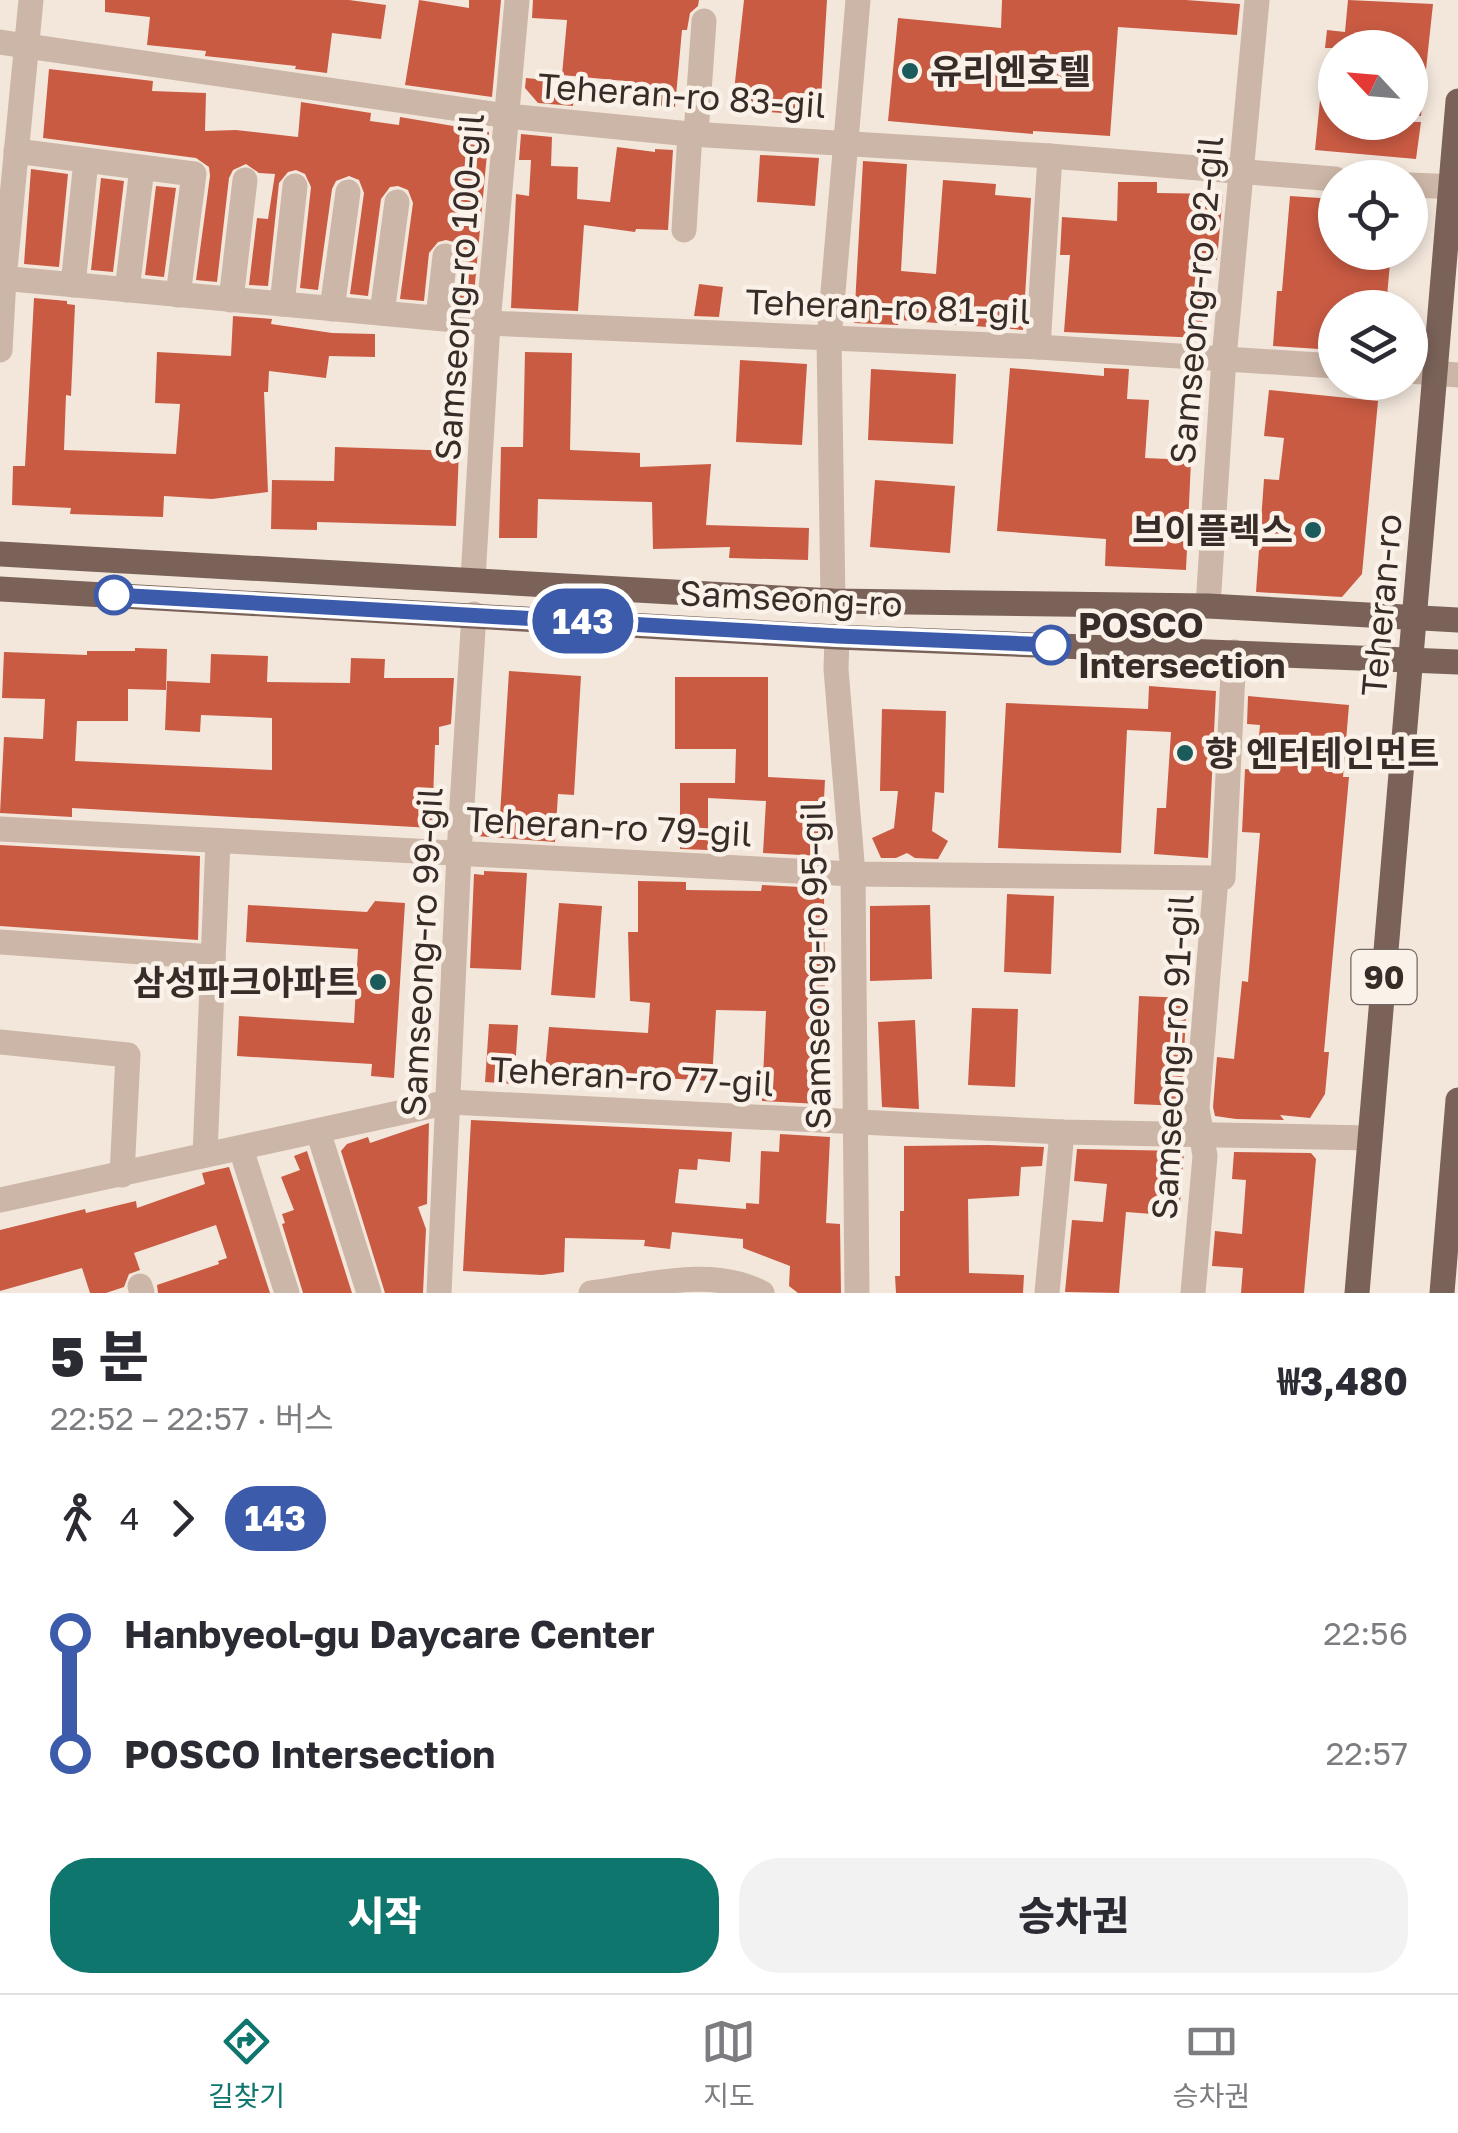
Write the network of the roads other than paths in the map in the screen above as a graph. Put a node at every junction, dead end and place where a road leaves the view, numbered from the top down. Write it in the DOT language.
graph roads {
  1 [pos="31,0"];
  2 [pos="517,0"];
  3 [pos="858,0"];
  4 [pos="1257,0"];
  5 [pos="704,22"];
  6 [pos="0,42"];
  7 [pos="28,46"];
  8 [pos="1458,102"];
  9 [pos="507,116"];
  10 [pos="693,134"];
  11 [pos="844,142"];
  12 [pos="16,151"];
  13 [pos="1050,156"];
  14 [pos="86,161"];
  15 [pos="142,168"];
  16 [pos="1240,173"];
  17 [pos="1318,178"];
  18 [pos="245,180"];
  19 [pos="1428,185"];
  20 [pos="295,186"];
  21 [pos="1455,186"];
  22 [pos="348,192"];
  23 [pos="396,202"];
  24 [pos="684,230"];
  25 [pos="445,256"];
  26 [pos="2,278"];
  27 [pos="73,285"];
  28 [pos="127,290"];
  29 [pos="178,295"];
  30 [pos="231,300"];
  31 [pos="282,304"];
  32 [pos="332,309"];
  33 [pos="382,313"];
  34 [pos="438,318"];
  35 [pos="488,323"];
  36 [pos="829,338"];
  37 [pos="1038,347"];
  38 [pos="0,350"];
  39 [pos="1224,358"];
  40 [pos="1318,365"];
  41 [pos="1447,374"];
  42 [pos="0,554"];
  43 [pos="473,580"];
  44 [pos="0,589"];
  45 [pos="832,601"];
  46 [pos="1208,606"];
  47 [pos="474,614"];
  48 [pos="1414,620"];
  49 [pos="1458,620"];
  50 [pos="837,636"];
  51 [pos="1234,652"];
  52 [pos="1412,660"];
  53 [pos="1458,662"];
  54 [pos="0,829"];
  55 [pos="218,841"];
  56 [pos="459,852"];
  57 [pos="854,874"];
  58 [pos="1216,878"];
  59 [pos="0,942"];
  60 [pos="213,957"];
  61 [pos="0,1042"];
  62 [pos="1458,1100"];
  63 [pos="449,1102"];
  64 [pos="853,1120"];
  65 [pos="1457,1129"];
  66 [pos="318,1131"];
  67 [pos="1062,1132"];
  68 [pos="1200,1134"];
  69 [pos="1370,1138"];
  70 [pos="242,1149"];
  71 [pos="205,1156"];
  72 [pos="122,1174"];
  73 [pos="0,1200"];
  74 [pos="287,1293"];
  75 [pos="370,1293"];
  76 [pos="439,1293"];
  77 [pos="590,1293"];
  78 [pos="762,1293"];
  79 [pos="857,1293"];
  80 [pos="1047,1293"];
  81 [pos="1193,1293"];
  82 [pos="1357,1293"];
  83 [pos="1442,1293"];
  1 -- 7 [label="street"];
  2 -- 9 [label="street, Samseong-ro 100-gil"];
  3 -- 11 [label="street"];
  4 -- 16 [label="street, Samseong-ro 92-gil"];
  5 -- 10 [label="street"];
  6 -- 7 [label="street, Teheran-ro 83-gil"];
  7 -- 9 [label="street, Teheran-ro 83-gil"];
  7 -- 12 [label="street"];
  8 -- 21 [label="main road, Teheran-ro / 90"];
  9 -- 10 [label="street, Teheran-ro 83-gil"];
  9 -- 35 [label="street, Samseong-ro 100-gil"];
  10 -- 11 [label="street, Teheran-ro 83-gil"];
  10 -- 24 [label="street"];
  11 -- 13 [label="street, Teheran-ro 83-gil"];
  11 -- 36 [label="street"];
  12 -- 14 [label="street"];
  12 -- 26 [label="street"];
  13 -- 16 [label="street, Teheran-ro 83-gil"];
  13 -- 37 [label="street"];
  14 -- 15 [label="street"];
  14 -- 27 [label="street"];
  15 -- 28 [label="street"];
  15 -- 29 [label="street"];
  16 -- 17 [label="street, Teheran-ro 83-gil"];
  16 -- 39 [label="street, Samseong-ro 92-gil"];
  18 -- 30 [label="street"];
  19 -- 21 [label="street"];
  20 -- 31 [label="street"];
  21 -- 41 [label="main road, Teheran-ro / 90"];
  22 -- 32 [label="street"];
  23 -- 33 [label="street"];
  25 -- 34 [label="street"];
  26 -- 27 [label="street, Teheran-ro 81-gil"];
  26 -- 38 [label="street"];
  27 -- 28 [label="street, Teheran-ro 81-gil"];
  28 -- 29 [label="street, Teheran-ro 81-gil"];
  29 -- 30 [label="street, Teheran-ro 81-gil"];
  30 -- 31 [label="street, Teheran-ro 81-gil"];
  31 -- 32 [label="street, Teheran-ro 81-gil"];
  32 -- 33 [label="street, Teheran-ro 81-gil"];
  33 -- 34 [label="street, Teheran-ro 81-gil"];
  34 -- 35 [label="street, Teheran-ro 81-gil"];
  35 -- 36 [label="street, Teheran-ro 81-gil"];
  35 -- 43 [label="street, Samseong-ro 100-gil"];
  36 -- 37 [label="street, Teheran-ro 81-gil"];
  36 -- 45 [label="street"];
  37 -- 39 [label="street, Teheran-ro 81-gil"];
  39 -- 40 [label="street, Teheran-ro 81-gil"];
  39 -- 46 [label="street, Samseong-ro 92-gil"];
  41 -- 48 [label="main road, Teheran-ro / 90"];
  42 -- 43 [label="main road, Samseong-ro"];
  43 -- 45 [label="main road, Samseong-ro"];
  44 -- 47 [label="main road, Samseong-ro"];
  45 -- 46 [label="main road, Samseong-ro"];
  46 -- 48 [label="main road, Samseong-ro"];
  47 -- 50 [label="main road, Samseong-ro"];
  47 -- 56 [label="street, Samseong-ro 99-gil"];
  48 -- 49 [label="main road, Samseong-ro"];
  48 -- 52 [label="main road, Teheran-ro / 90"];
  50 -- 51 [label="main road, Samseong-ro"];
  50 -- 57 [label="street, Samseong-ro 95-gil"];
  51 -- 52 [label="main road, Samseong-ro"];
  51 -- 58 [label="street, Samseong-ro 91-gil"];
  52 -- 53 [label="main road, Samseong-ro"];
  52 -- 69 [label="main road, Teheran-ro / 90"];
  54 -- 55 [label="street, Teheran-ro 79-gil"];
  55 -- 56 [label="street, Teheran-ro 79-gil"];
  55 -- 60 [label="street"];
  56 -- 57 [label="street, Teheran-ro 79-gil"];
  56 -- 63 [label="street, Samseong-ro 99-gil"];
  57 -- 58 [label="street, Teheran-ro 79-gil"];
  57 -- 64 [label="street, Samseong-ro 95-gil"];
  58 -- 68 [label="street, Samseong-ro 91-gil"];
  59 -- 60 [label="street"];
  60 -- 71 [label="street"];
  61 -- 72 [label="street"];
  62 -- 65 [label="main road"];
  63 -- 64 [label="street, Teheran-ro 77-gil"];
  63 -- 66 [label="street, Teheran-ro 77-gil"];
  63 -- 76 [label="street, Samseong-ro 99-gil"];
  64 -- 67 [label="street, Teheran-ro 77-gil"];
  64 -- 79 [label="street, Samseong-ro 95-gil"];
  65 -- 83 [label="main road"];
  66 -- 70 [label="street, Teheran-ro 77-gil"];
  66 -- 75 [label="street"];
  67 -- 68 [label="street, Teheran-ro 77-gil"];
  67 -- 80 [label="street"];
  68 -- 69 [label="street, Teheran-ro 77-gil"];
  68 -- 81 [label="street, Samseong-ro 91-gil"];
  69 -- 82 [label="main road, Teheran-ro / 90"];
  70 -- 71 [label="street, Teheran-ro 77-gil"];
  70 -- 74 [label="street"];
  71 -- 72 [label="street, Teheran-ro 77-gil"];
  72 -- 73 [label="street, Teheran-ro 77-gil"];
  77 -- 78 [label="street"];
}
